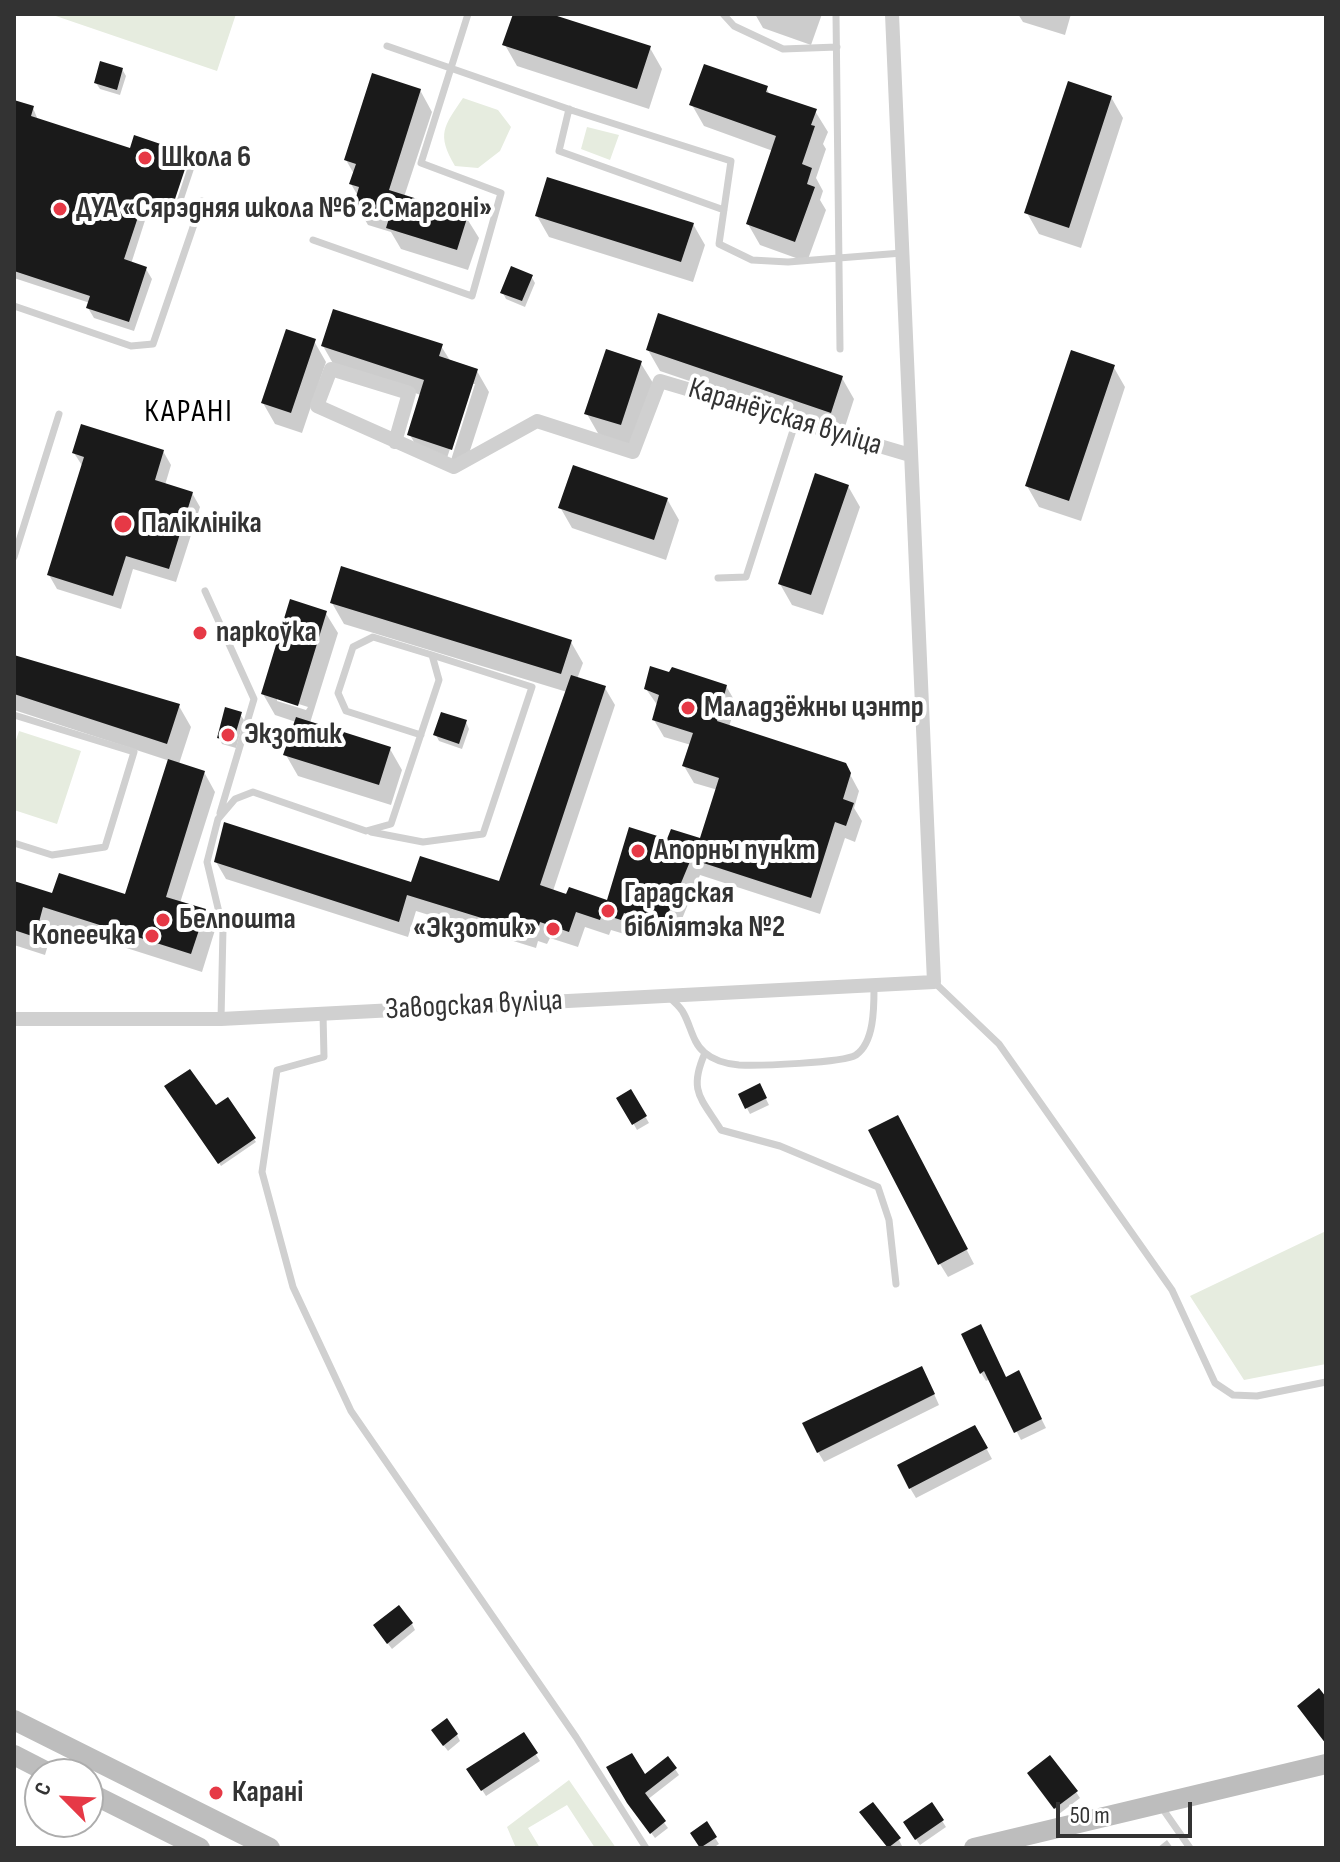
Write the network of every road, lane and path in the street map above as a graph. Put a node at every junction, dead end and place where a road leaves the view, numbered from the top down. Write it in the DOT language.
graph roads {
  1 [pos="468,14"];
  2 [pos="723,14"];
  3 [pos="836,14"];
  4 [pos="892,14"];
  5 [pos="387,46"];
  6 [pos="837,47"];
  7 [pos="452,68"];
  8 [pos="569,109"];
  9 [pos="202,201"];
  10 [pos="724,210"];
  11 [pos="313,240"];
  12 [pos="902,253"];
  13 [pos="841,259"];
  14 [pos="14,306"];
  15 [pos="840,349"];
  16 [pos="59,414"];
  17 [pos="796,421"];
  18 [pos="395,442"];
  19 [pos="910,455"];
  20 [pos="14,557"];
  21 [pos="718,578"];
  22 [pos="205,591"];
  23 [pos="432,655"];
  24 [pos="14,715"];
  25 [pos="421,735"];
  26 [pos="218,819"];
  27 [pos="366,831"];
  28 [pos="14,843"];
  29 [pos="934,982"];
  30 [pos="874,985"];
  31 [pos="668,996"];
  32 [pos="323,1014"];
  33 [pos="14,1019"];
  34 [pos="221,1019"];
  35 [pos="705,1053"];
  36 [pos="896,1284"];
  37 [pos="1326,1382"];
  38 [pos="14,1720"];
  39 [pos="1326,1764"];
  40 [pos="104,1800"];
  41 [pos="1159,1804"];
  42 [pos="200,1848"];
  43 [pos="270,1848"];
  44 [pos="646,1848"];
  45 [pos="974,1848"];
  46 [pos="1190,1848"];
  1 -- 7 [label="lane"];
  2 -- 6 [label="lane"];
  3 -- 6 [label="lane"];
  4 -- 12 [label="street, Каранёўская вуліца"];
  5 -- 7 [label="lane"];
  6 -- 13 [label="lane"];
  7 -- 8 [label="lane"];
  7 -- 11 [label="lane"];
  8 -- 10 [label="lane"];
  8 -- 10 [label="lane"];
  9 -- 14 [label="lane"];
  10 -- 13 [label="lane"];
  12 -- 13 [label="lane"];
  12 -- 19 [label="street, Каранёўская вуліца"];
  13 -- 15 [label="lane"];
  16 -- 20 [label="lane"];
  17 -- 18 [label="street, Каранёўская вуліца"];
  17 -- 19 [label="street, Каранёўская вуліца"];
  17 -- 21 [label="lane"];
  18 -- 18 [label="street, Каранёўская вуліца"];
  19 -- 29 [label="street, Каранёўская вуліца"];
  22 -- 26 [label="lane"];
  23 -- 25 [label="lane"];
  23 -- 25 [label="lane"];
  23 -- 27 [label="lane"];
  24 -- 28 [label="lane"];
  25 -- 27 [label="lane"];
  26 -- 27 [label="lane"];
  26 -- 34 [label="lane"];
  29 -- 30 [label="street, Заводская вуліца"];
  29 -- 37 [label="lane"];
  30 -- 31 [label="street, Заводская вуліца"];
  30 -- 35 [label="lane"];
  31 -- 32 [label="street, Заводская вуліца"];
  31 -- 35 [label="lane"];
  32 -- 34 [label="street, Заводская вуліца"];
  32 -- 44 [label="lane"];
  33 -- 34 [label="street, Заводская вуліца"];
  35 -- 36 [label="lane"];
  38 -- 43 [label="street"];
  39 -- 41 [label="street"];
  40 -- 42 [label="street"];
  41 -- 45 [label="street"];
  41 -- 46 [label="lane"];
}
